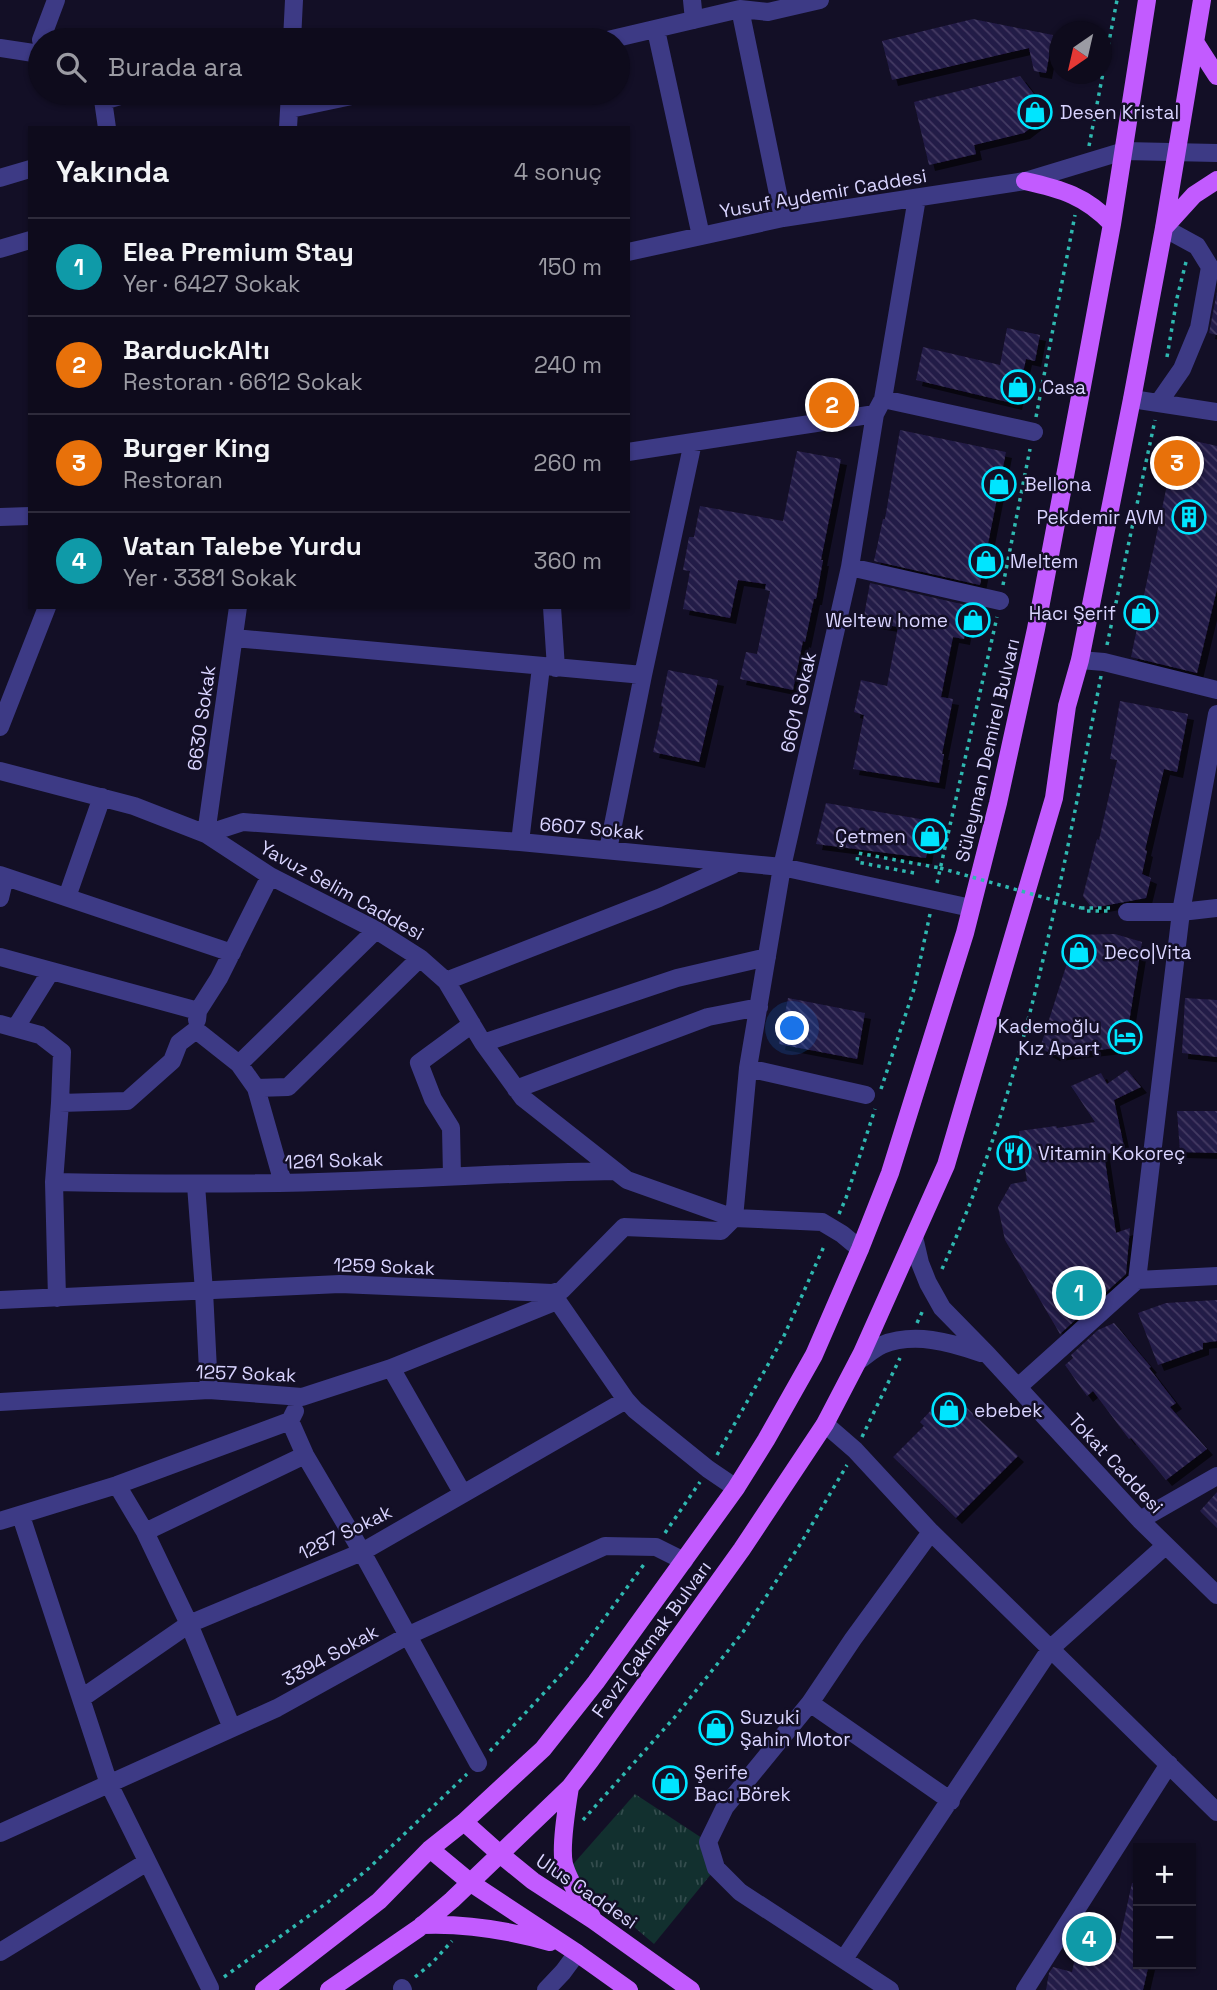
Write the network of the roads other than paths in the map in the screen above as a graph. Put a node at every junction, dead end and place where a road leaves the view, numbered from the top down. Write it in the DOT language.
graph roads {
  1 [pos="56,0"];
  2 [pos="294,0"];
  3 [pos="692,0"];
  4 [pos="820,0"];
  5 [pos="1147,0"];
  6 [pos="1202,0"];
  7 [pos="769,6"];
  8 [pos="740,9"];
  9 [pos="694,20"];
  10 [pos="46,28"];
  11 [pos="293,28"];
  12 [pos="656,30"];
  13 [pos="630,35"];
  14 [pos="1195,42"];
  15 [pos="28,47"];
  16 [pos="0,48"];
  17 [pos="1217,76"];
  18 [pos="103,105"];
  19 [pos="290,105"];
  20 [pos="107,126"];
  21 [pos="288,126"];
  22 [pos="1124,151"];
  23 [pos="1177,152"];
  24 [pos="1217,153"];
  25 [pos="28,170"];
  26 [pos="0,178"];
  27 [pos="1217,180"];
  28 [pos="1025,181"];
  29 [pos="917,198"];
  30 [pos="783,218"];
  31 [pos="1112,224"];
  32 [pos="1164,228"];
  33 [pos="701,236"];
  34 [pos="28,241"];
  35 [pos="0,249"];
  36 [pos="630,252"];
  37 [pos="1132,399"];
  38 [pos="1159,402"];
  39 [pos="879,406"];
  40 [pos="1217,412"];
  41 [pos="1034,432"];
  42 [pos="693,442"];
  43 [pos="630,452"];
  44 [pos="28,516"];
  45 [pos="0,517"];
  46 [pos="850,567"];
  47 [pos="1000,601"];
  48 [pos="46,609"];
  49 [pos="238,609"];
  50 [pos="552,609"];
  51 [pos="234,638"];
  52 [pos="1080,660"];
  53 [pos="548,668"];
  54 [pos="643,675"];
  55 [pos="1217,690"];
  56 [pos="1217,714"];
  57 [pos="0,727"];
  58 [pos="0,771"];
  59 [pos="102,797"];
  60 [pos="206,834"];
  61 [pos="520,842"];
  62 [pos="608,850"];
  63 [pos="737,864"];
  64 [pos="782,867"];
  65 [pos="3,876"];
  66 [pos="270,876"];
  67 [pos="0,898"];
  68 [pos="67,898"];
  69 [pos="971,908"];
  70 [pos="1217,908"];
  71 [pos="1127,912"];
  72 [pos="1181,912"];
  73 [pos="376,930"];
  74 [pos="232,953"];
  75 [pos="0,957"];
  76 [pos="767,957"];
  77 [pos="420,958"];
  78 [pos="51,971"];
  79 [pos="446,981"];
  80 [pos="759,1007"];
  81 [pos="198,1011"];
  82 [pos="472,1024"];
  83 [pos="8,1025"];
  84 [pos="197,1030"];
  85 [pos="484,1043"];
  86 [pos="239,1064"];
  87 [pos="748,1068"];
  88 [pos="256,1088"];
  89 [pos="516,1089"];
  90 [pos="874,1098"];
  91 [pos="60,1103"];
  92 [pos="615,1171"];
  93 [pos="452,1176"];
  94 [pos="54,1182"];
  95 [pos="283,1183"];
  96 [pos="196,1185"];
  97 [pos="734,1217"];
  98 [pos="914,1237"];
  99 [pos="860,1249"];
  100 [pos="1217,1276"];
  101 [pos="1137,1280"];
  102 [pos="204,1291"];
  103 [pos="554,1297"];
  104 [pos="57,1298"];
  105 [pos="0,1300"];
  106 [pos="988,1355"];
  107 [pos="858,1361"];
  108 [pos="391,1368"];
  109 [pos="1018,1387"];
  110 [pos="209,1390"];
  111 [pos="302,1397"];
  112 [pos="626,1400"];
  113 [pos="0,1402"];
  114 [pos="290,1422"];
  115 [pos="825,1424"];
  116 [pos="305,1455"];
  117 [pos="1217,1476"];
  118 [pos="117,1485"];
  119 [pos="736,1488"];
  120 [pos="463,1494"];
  121 [pos="21,1516"];
  122 [pos="1140,1520"];
  123 [pos="0,1521"];
  124 [pos="145,1532"];
  125 [pos="931,1532"];
  126 [pos="1165,1546"];
  127 [pos="362,1552"];
  128 [pos="684,1561"];
  129 [pos="1217,1595"];
  130 [pos="189,1624"];
  131 [pos="407,1636"];
  132 [pos="1051,1648"];
  133 [pos="82,1698"];
  134 [pos="810,1703"];
  135 [pos="232,1728"];
  136 [pos="478,1763"];
  137 [pos="1169,1764"];
  138 [pos="108,1784"];
  139 [pos="569,1787"];
  140 [pos="951,1801"];
  141 [pos="1217,1812"];
  142 [pos="464,1822"];
  143 [pos="0,1833"];
  144 [pos="430,1849"];
  145 [pos="501,1855"];
  146 [pos="147,1862"];
  147 [pos="471,1883"];
  148 [pos="593,1920"];
  149 [pos="422,1925"];
  150 [pos="571,1950"];
  151 [pos="0,1952"];
  152 [pos="844,1959"];
  153 [pos="210,1988"];
  154 [pos="264,1990"];
  155 [pos="329,1990"];
  156 [pos="546,1990"];
  157 [pos="629,1990"];
  158 [pos="691,1990"];
  159 [pos="890,1990"];
  160 [pos="1025,1990"];
  1 -- 10 [label="street"];
  2 -- 11 [label="street"];
  3 -- 9 [label="street"];
  4 -- 7 [label="street"];
  5 -- 22 [label="main road, Süleyman Demirel Bulvarı"];
  6 -- 14 [label="main road"];
  7 -- 8 [label="street"];
  8 -- 9 [label="street"];
  8 -- 30 [label="street"];
  9 -- 12 [label="street"];
  12 -- 13 [label="street"];
  12 -- 33 [label="street"];
  14 -- 17 [label="main road"];
  14 -- 23 [label="main road"];
  15 -- 16 [label="street"];
  18 -- 20 [label="street"];
  19 -- 21 [label="street"];
  22 -- 23 [label="street, Yusuf Aydemir Caddesi"];
  22 -- 28 [label="street, Yusuf Aydemir Caddesi"];
  22 -- 31 [label="main road, Süleyman Demirel Bulvarı"];
  23 -- 24 [label="street, Yusuf Aydemir Caddesi"];
  23 -- 32 [label="main road"];
  25 -- 26 [label="street"];
  27 -- 32 [label="main road"];
  28 -- 29 [label="street, Yusuf Aydemir Caddesi"];
  28 -- 31 [label="main road"];
  29 -- 30 [label="street, Yusuf Aydemir Caddesi"];
  29 -- 39 [label="street, 6601 Sokak"];
  30 -- 33 [label="street, Yusuf Aydemir Caddesi"];
  31 -- 69 [label="main road, Süleyman Demirel Bulvarı"];
  32 -- 37 [label="main road"];
  32 -- 38 [label="street"];
  33 -- 36 [label="street, Yusuf Aydemir Caddesi"];
  34 -- 35 [label="street"];
  37 -- 38 [label="street"];
  37 -- 52 [label="main road"];
  38 -- 40 [label="street"];
  39 -- 41 [label="street"];
  39 -- 42 [label="street"];
  39 -- 46 [label="street, 6601 Sokak"];
  42 -- 43 [label="street"];
  42 -- 54 [label="street"];
  44 -- 45 [label="street"];
  46 -- 47 [label="street"];
  46 -- 64 [label="street, 6601 Sokak"];
  48 -- 57 [label="street"];
  49 -- 51 [label="street, 6630 Sokak"];
  50 -- 53 [label="street"];
  51 -- 53 [label="street"];
  51 -- 60 [label="street, 6630 Sokak"];
  52 -- 55 [label="street"];
  52 -- 98 [label="main road"];
  53 -- 54 [label="street"];
  53 -- 61 [label="street"];
  54 -- 62 [label="street"];
  56 -- 72 [label="street"];
  58 -- 59 [label="street, Yavuz Selim Caddesi"];
  59 -- 60 [label="street, Yavuz Selim Caddesi"];
  59 -- 68 [label="street"];
  60 -- 61 [label="street, 6607 Sokak"];
  60 -- 66 [label="street, Yavuz Selim Caddesi"];
  61 -- 62 [label="street, 6607 Sokak"];
  62 -- 63 [label="street, 6607 Sokak"];
  63 -- 64 [label="street, 6607 Sokak"];
  63 -- 79 [label="street"];
  64 -- 69 [label="street, 6607 Sokak"];
  64 -- 76 [label="street, 6601 Sokak"];
  65 -- 67 [label="street"];
  65 -- 68 [label="street"];
  66 -- 73 [label="street, Yavuz Selim Caddesi"];
  66 -- 74 [label="street"];
  68 -- 74 [label="street"];
  69 -- 99 [label="main road, Süleyman Demirel Bulvarı"];
  70 -- 72 [label="street"];
  71 -- 72 [label="street"];
  72 -- 101 [label="street"];
  73 -- 77 [label="street, Yavuz Selim Caddesi"];
  73 -- 86 [label="street"];
  74 -- 81 [label="street"];
  75 -- 78 [label="street"];
  76 -- 80 [label="street, 6601 Sokak"];
  76 -- 85 [label="street"];
  77 -- 79 [label="street, Yavuz Selim Caddesi"];
  77 -- 88 [label="street"];
  78 -- 81 [label="street"];
  78 -- 83 [label="street"];
  79 -- 82 [label="street, Yavuz Selim Caddesi"];
  80 -- 87 [label="street, 6601 Sokak"];
  80 -- 89 [label="street"];
  81 -- 84 [label="street"];
  82 -- 85 [label="street, Yavuz Selim Caddesi"];
  82 -- 93 [label="street"];
  83 -- 91 [label="street"];
  84 -- 86 [label="street"];
  84 -- 91 [label="street"];
  85 -- 89 [label="street, Yavuz Selim Caddesi"];
  86 -- 88 [label="street"];
  87 -- 90 [label="street"];
  87 -- 97 [label="street, 6601 Sokak"];
  88 -- 95 [label="street"];
  89 -- 92 [label="street, Yavuz Selim Caddesi"];
  91 -- 94 [label="street"];
  92 -- 93 [label="street, 1261 Sokak"];
  92 -- 97 [label="street, Yavuz Selim Caddesi"];
  93 -- 95 [label="street, 1261 Sokak"];
  94 -- 96 [label="street, 1261 Sokak"];
  94 -- 104 [label="street"];
  95 -- 96 [label="street, 1261 Sokak"];
  96 -- 102 [label="street"];
  97 -- 99 [label="street, Yavuz Selim Caddesi"];
  97 -- 103 [label="street"];
  98 -- 106 [label="street, Tokat Caddesi"];
  98 -- 107 [label="main road, Fevzi Çakmak Bulvarı"];
  99 -- 119 [label="main road, Fevzi Çakmak Bulvarı"];
  100 -- 101 [label="street"];
  101 -- 109 [label="street"];
  102 -- 103 [label="street, 1259 Sokak"];
  102 -- 104 [label="street, 1259 Sokak"];
  102 -- 110 [label="street"];
  103 -- 108 [label="street, 1257 Sokak"];
  103 -- 112 [label="street"];
  104 -- 105 [label="street, 1259 Sokak"];
  106 -- 107 [label="street"];
  106 -- 109 [label="street, Tokat Caddesi"];
  107 -- 115 [label="main road, Fevzi Çakmak Bulvarı"];
  108 -- 111 [label="street, 1257 Sokak"];
  108 -- 120 [label="street"];
  109 -- 122 [label="street, Tokat Caddesi"];
  110 -- 111 [label="street, 1257 Sokak"];
  110 -- 113 [label="street, 1257 Sokak"];
  111 -- 114 [label="street"];
  112 -- 119 [label="street"];
  112 -- 120 [label="street, 1287 Sokak"];
  114 -- 116 [label="street"];
  114 -- 118 [label="street"];
  115 -- 125 [label="street"];
  115 -- 139 [label="main road, Fevzi Çakmak Bulvarı"];
  116 -- 124 [label="street"];
  116 -- 127 [label="street"];
  117 -- 122 [label="street"];
  118 -- 121 [label="street"];
  118 -- 124 [label="street"];
  119 -- 128 [label="main road, Fevzi Çakmak Bulvarı"];
  120 -- 127 [label="street, 1287 Sokak"];
  121 -- 123 [label="street"];
  121 -- 133 [label="street"];
  122 -- 126 [label="street, Tokat Caddesi"];
  124 -- 130 [label="street"];
  125 -- 132 [label="street"];
  125 -- 134 [label="street"];
  126 -- 129 [label="street, Tokat Caddesi"];
  126 -- 132 [label="street"];
  127 -- 130 [label="street, 1287 Sokak"];
  127 -- 131 [label="street"];
  128 -- 131 [label="street, 3394 Sokak"];
  128 -- 142 [label="main road, Fevzi Çakmak Bulvarı"];
  130 -- 133 [label="street, 1287 Sokak"];
  130 -- 135 [label="street"];
  131 -- 135 [label="street, 3394 Sokak"];
  131 -- 136 [label="street"];
  132 -- 137 [label="street"];
  132 -- 140 [label="street"];
  133 -- 138 [label="street"];
  134 -- 140 [label="street"];
  134 -- 152 [label="street"];
  135 -- 138 [label="street, 3394 Sokak"];
  137 -- 141 [label="street"];
  137 -- 160 [label="street"];
  138 -- 143 [label="street, 3394 Sokak"];
  138 -- 146 [label="street"];
  139 -- 145 [label="main road, Fevzi Çakmak Bulvarı"];
  139 -- 148 [label="main road"];
  140 -- 152 [label="street"];
  142 -- 144 [label="main road, Fevzi Çakmak Bulvarı"];
  142 -- 145 [label="main road, Ulus Caddesi"];
  144 -- 147 [label="main road"];
  144 -- 154 [label="main road, Fevzi Çakmak Bulvarı"];
  145 -- 147 [label="main road, Fevzi Çakmak Bulvarı"];
  145 -- 148 [label="main road, Ulus Caddesi"];
  146 -- 151 [label="street"];
  146 -- 153 [label="street"];
  147 -- 149 [label="main road, Fevzi Çakmak Bulvarı"];
  147 -- 150 [label="main road"];
  148 -- 158 [label="main road, Ulus Caddesi"];
  149 -- 150 [label="main road"];
  149 -- 155 [label="main road, Fevzi Çakmak Bulvarı"];
  150 -- 156 [label="street"];
  150 -- 157 [label="main road"];
  152 -- 159 [label="street"];
}
